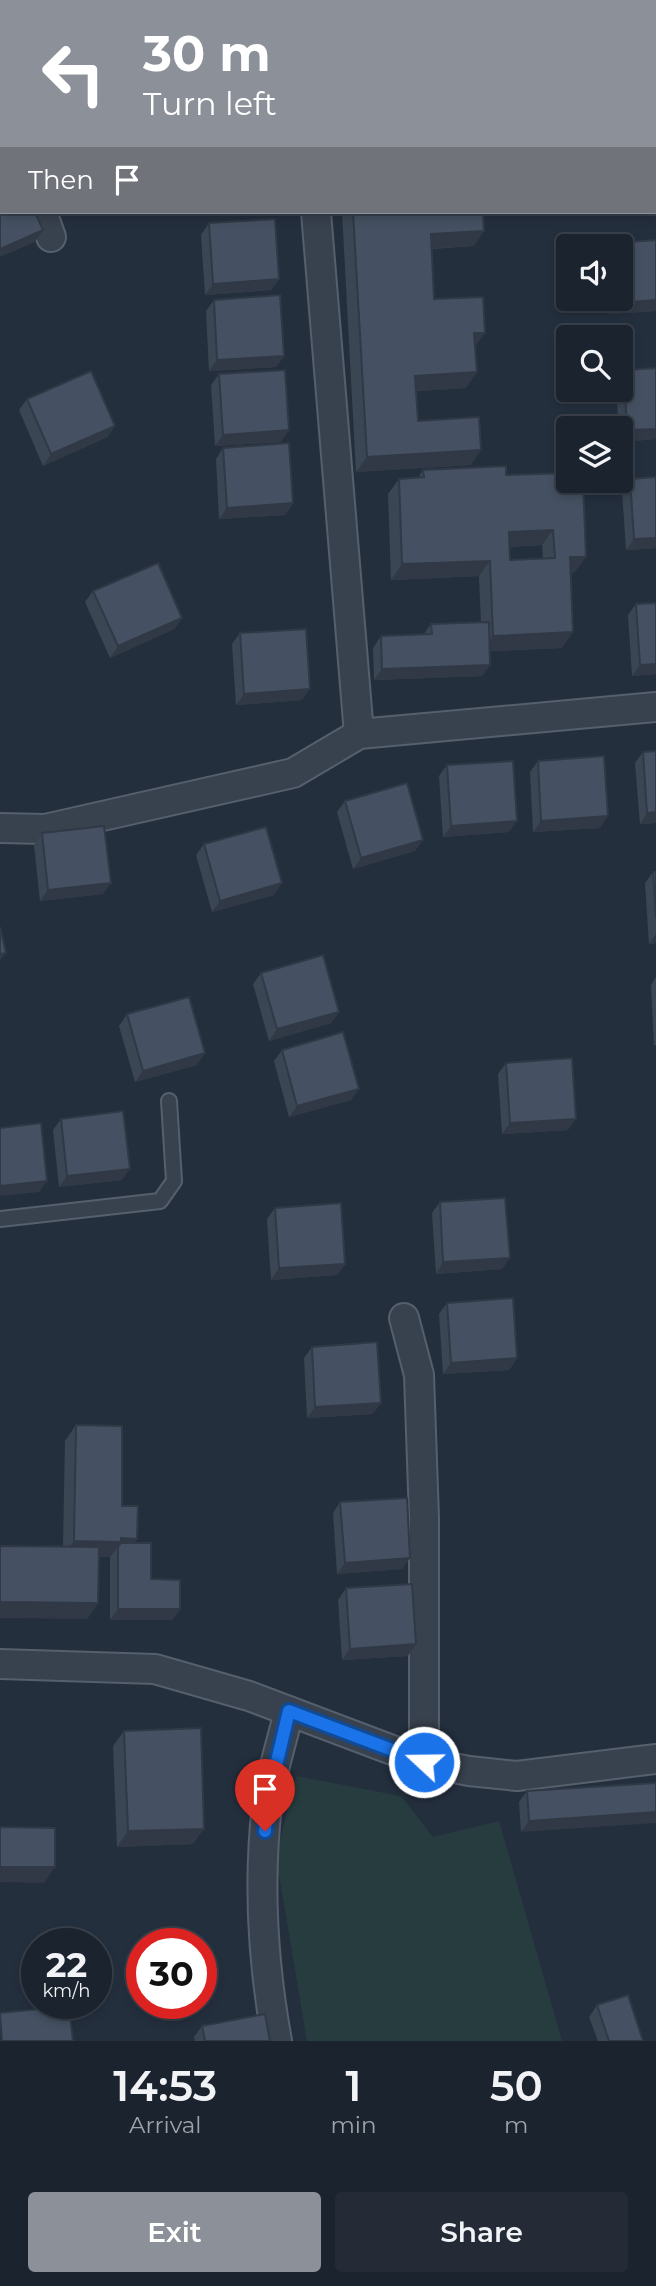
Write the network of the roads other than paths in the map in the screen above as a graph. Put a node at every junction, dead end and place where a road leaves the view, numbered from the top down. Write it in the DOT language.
graph roads {
  1 [pos="316,214"];
  2 [pos="656,707"];
  3 [pos="359,734"];
  4 [pos="0,828"];
  5 [pos="169,1101"];
  6 [pos="0,1219"];
  7 [pos="404,1318"];
  8 [pos="0,1664"];
  9 [pos="289,1711"];
  10 [pos="656,1759"];
  11 [pos="424,1762"];
  12 [pos="277,2041"];
  1 -- 3 [label="street"];
  2 -- 3 [label="street"];
  3 -- 4 [label="street"];
  5 -- 6 [label="lane"];
  7 -- 11 [label="street"];
  8 -- 9 [label="street"];
  9 -- 11 [label="street"];
  9 -- 12 [label="street"];
  10 -- 11 [label="street"];
}
